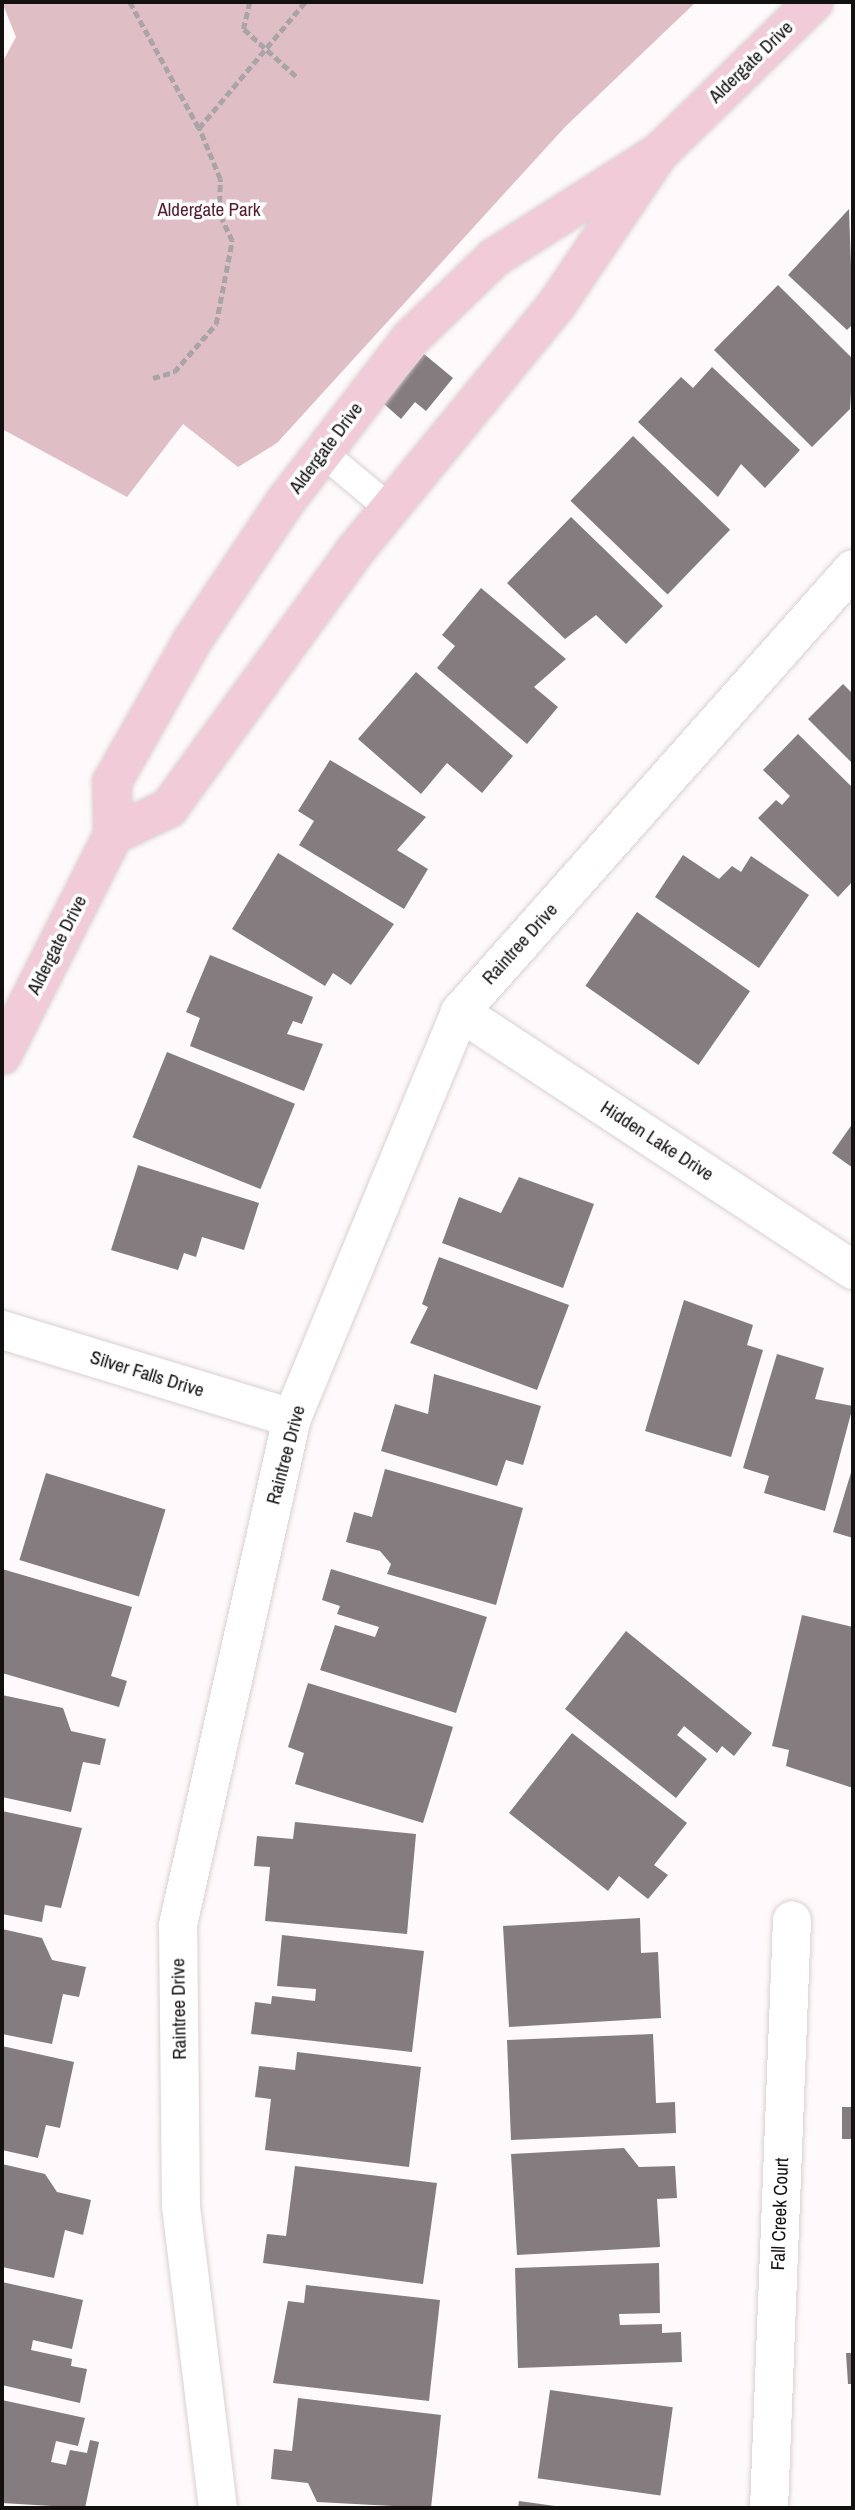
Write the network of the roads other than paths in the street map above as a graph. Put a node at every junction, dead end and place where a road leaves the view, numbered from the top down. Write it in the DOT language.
graph roads {
  1 [pos="814,2"];
  2 [pos="659,153"];
  3 [pos="323,453"];
  4 [pos="389,508"];
  5 [pos="853,569"];
  6 [pos="113,835"];
  7 [pos="460,1012"];
  8 [pos="2,1055"];
  9 [pos="853,1270"];
  10 [pos="2,1330"];
  11 [pos="292,1418"];
  12 [pos="792,1920"];
  13 [pos="218,2508"];
  14 [pos="769,2508"];
  1 -- 2 [label="street, Aldergate Drive"];
  2 -- 3 [label="street, Aldergate Drive"];
  2 -- 4 [label="street, Aldergate Drive"];
  3 -- 4 [label="lane"];
  3 -- 6 [label="street, Aldergate Drive"];
  4 -- 6 [label="street, Aldergate Drive"];
  5 -- 7 [label="street, Raintree Drive"];
  6 -- 8 [label="street, Aldergate Drive"];
  7 -- 9 [label="street, Hidden Lake Drive"];
  7 -- 11 [label="street, Raintree Drive"];
  10 -- 11 [label="street, Silver Falls Drive"];
  11 -- 13 [label="street, Raintree Drive"];
  12 -- 14 [label="street, Fall Creek Court"];
}
